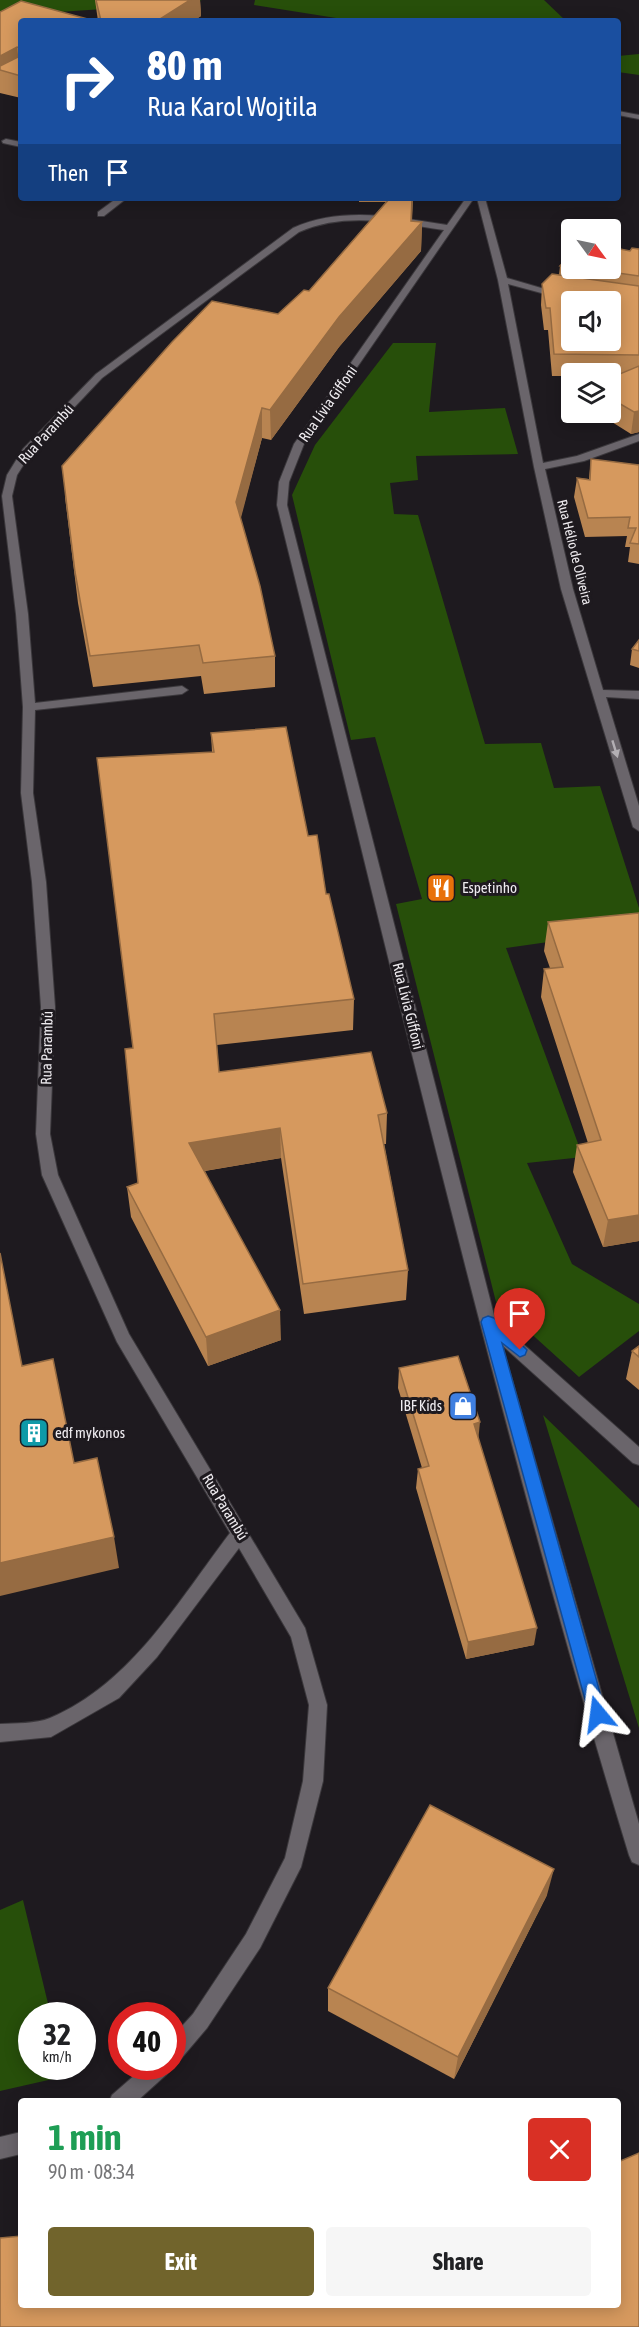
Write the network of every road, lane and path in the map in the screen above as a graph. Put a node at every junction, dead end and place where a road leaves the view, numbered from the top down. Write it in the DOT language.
graph roads {
  1 [pos="621,114"];
  2 [pos="639,117"];
  3 [pos="6,141"];
  4 [pos="18,144"];
  5 [pos="119,201"];
  6 [pos="469,201"];
  7 [pos="482,201"];
  8 [pos="101,214"];
  9 [pos="450,228"];
  10 [pos="503,280"];
  11 [pos="561,294"];
  12 [pos="639,437"];
  13 [pos="539,467"];
  14 [pos="182,690"];
  15 [pos="598,693"];
  16 [pos="639,695"];
  17 [pos="28,707"];
  18 [pos="639,827"];
  19 [pos="488,1322"];
  20 [pos="639,1458"];
  21 [pos="240,1533"];
  22 [pos="0,1733"];
  23 [pos="639,1855"];
  24 [pos="186,2038"];
  25 [pos="145,2080"];
  26 [pos="124,2098"];
  27 [pos="18,2144"];
  28 [pos="0,2148"];
  1 -- 2 [label="street"];
  3 -- 4 [label="street"];
  5 -- 8 [label="street"];
  6 -- 9 [label="street, Rua Lívia Giffoni"];
  7 -- 10 [label="street, Rua Hélio de Oliveira"];
  9 -- 17 [label="street, Rua Parambú"];
  9 -- 19 [label="street, Rua Lívia Giffoni"];
  10 -- 11 [label="street"];
  10 -- 13 [label="street, Rua Hélio de Oliveira"];
  12 -- 13 [label="street"];
  13 -- 15 [label="street, Rua Hélio de Oliveira"];
  14 -- 17 [label="street"];
  15 -- 16 [label="street"];
  15 -- 18 [label="street, Rua Hélio de Oliveira, one-way"];
  17 -- 21 [label="street, Rua Parambú"];
  19 -- 20 [label="street"];
  19 -- 23 [label="street, Rua Lívia Giffoni"];
  21 -- 22 [label="street"];
  21 -- 24 [label="street, Rua Parambú"];
  25 -- 26 [label="street"];
  27 -- 28 [label="street"];
}
